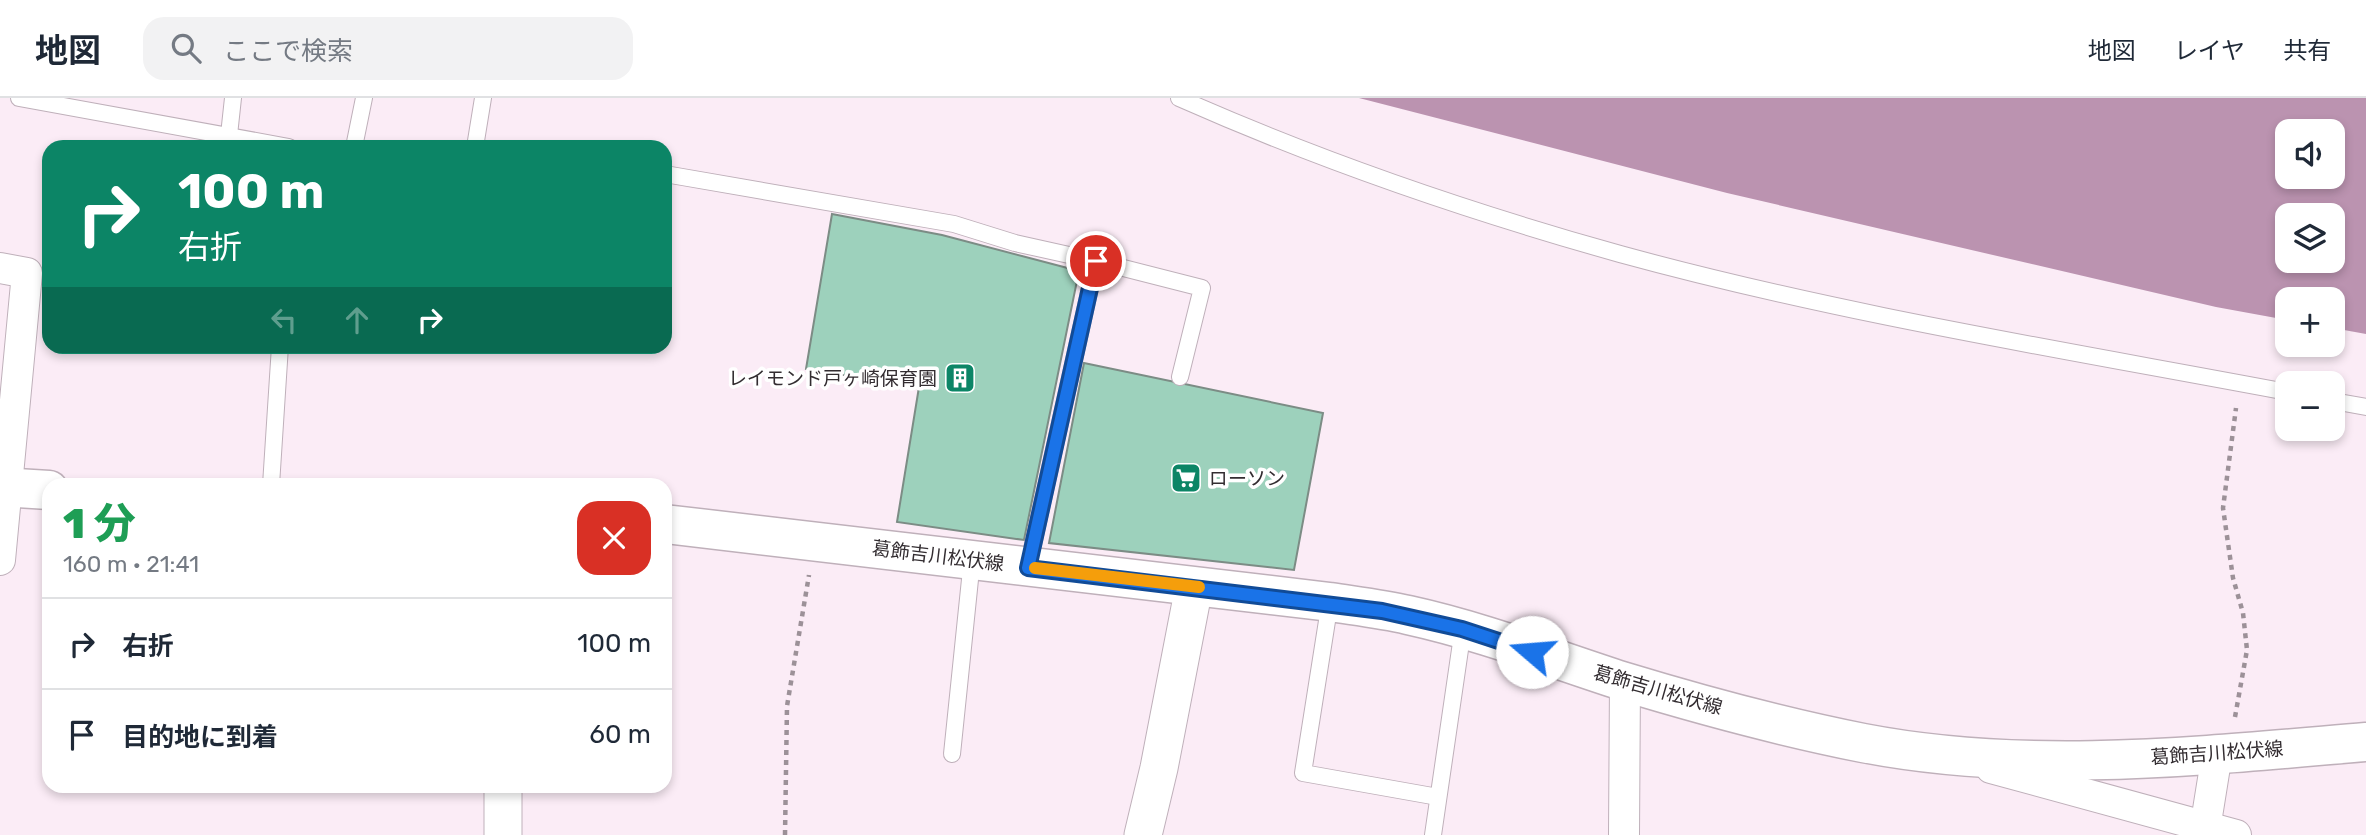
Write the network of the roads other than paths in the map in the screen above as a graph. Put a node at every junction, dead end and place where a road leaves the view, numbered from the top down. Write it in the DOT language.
graph roads {
  1 [pos="19,98"];
  2 [pos="233,98"];
  3 [pos="364,98"];
  4 [pos="482,98"];
  5 [pos="1179,98"];
  6 [pos="229,135"];
  7 [pos="254,140"];
  8 [pos="355,140"];
  9 [pos="476,140"];
  10 [pos="672,175"];
  11 [pos="1096,261"];
  12 [pos="0,268"];
  13 [pos="279,354"];
  14 [pos="1180,377"];
  15 [pos="2275,390"];
  16 [pos="2345,403"];
  17 [pos="2366,407"];
  18 [pos="271,478"];
  19 [pos="3,487"];
  20 [pos="42,490"];
  21 [pos="672,525"];
  22 [pos="0,560"];
  23 [pos="972,560"];
  24 [pos="1028,568"];
  25 [pos="1194,587"];
  26 [pos="1330,602"];
  27 [pos="1462,629"];
  28 [pos="1625,681"];
  29 [pos="2366,742"];
  30 [pos="952,754"];
  31 [pos="2222,754"];
  32 [pos="1947,756"];
  33 [pos="503,793"];
  34 [pos="1438,796"];
  35 [pos="2205,831"];
  36 [pos="503,835"];
  37 [pos="1143,835"];
  38 [pos="1433,835"];
  39 [pos="1624,835"];
  40 [pos="2236,835"];
  1 -- 6 [label="lane"];
  2 -- 6 [label="lane"];
  3 -- 8 [label="lane"];
  4 -- 9 [label="lane"];
  5 -- 15 [label="lane"];
  6 -- 7 [label="lane"];
  10 -- 11 [label="lane"];
  11 -- 14 [label="lane"];
  11 -- 24 [label="lane"];
  12 -- 19 [label="street"];
  13 -- 18 [label="lane"];
  16 -- 17 [label="lane"];
  19 -- 20 [label="main road"];
  19 -- 22 [label="street"];
  21 -- 23 [label="main road, 葛飾吉川松伏線"];
  23 -- 24 [label="main road, 葛飾吉川松伏線"];
  23 -- 30 [label="lane"];
  24 -- 25 [label="main road, 葛飾吉川松伏線"];
  25 -- 26 [label="main road, 葛飾吉川松伏線"];
  25 -- 37 [label="street"];
  26 -- 27 [label="main road, 葛飾吉川松伏線"];
  26 -- 34 [label="lane"];
  27 -- 28 [label="main road, 葛飾吉川松伏線"];
  27 -- 34 [label="lane"];
  28 -- 32 [label="main road, 葛飾吉川松伏線"];
  28 -- 39 [label="street"];
  29 -- 31 [label="main road, 葛飾吉川松伏線"];
  31 -- 32 [label="main road, 葛飾吉川松伏線"];
  31 -- 35 [label="street"];
  32 -- 35 [label="street"];
  33 -- 36 [label="street"];
  34 -- 38 [label="lane"];
  35 -- 40 [label="street"];
}
